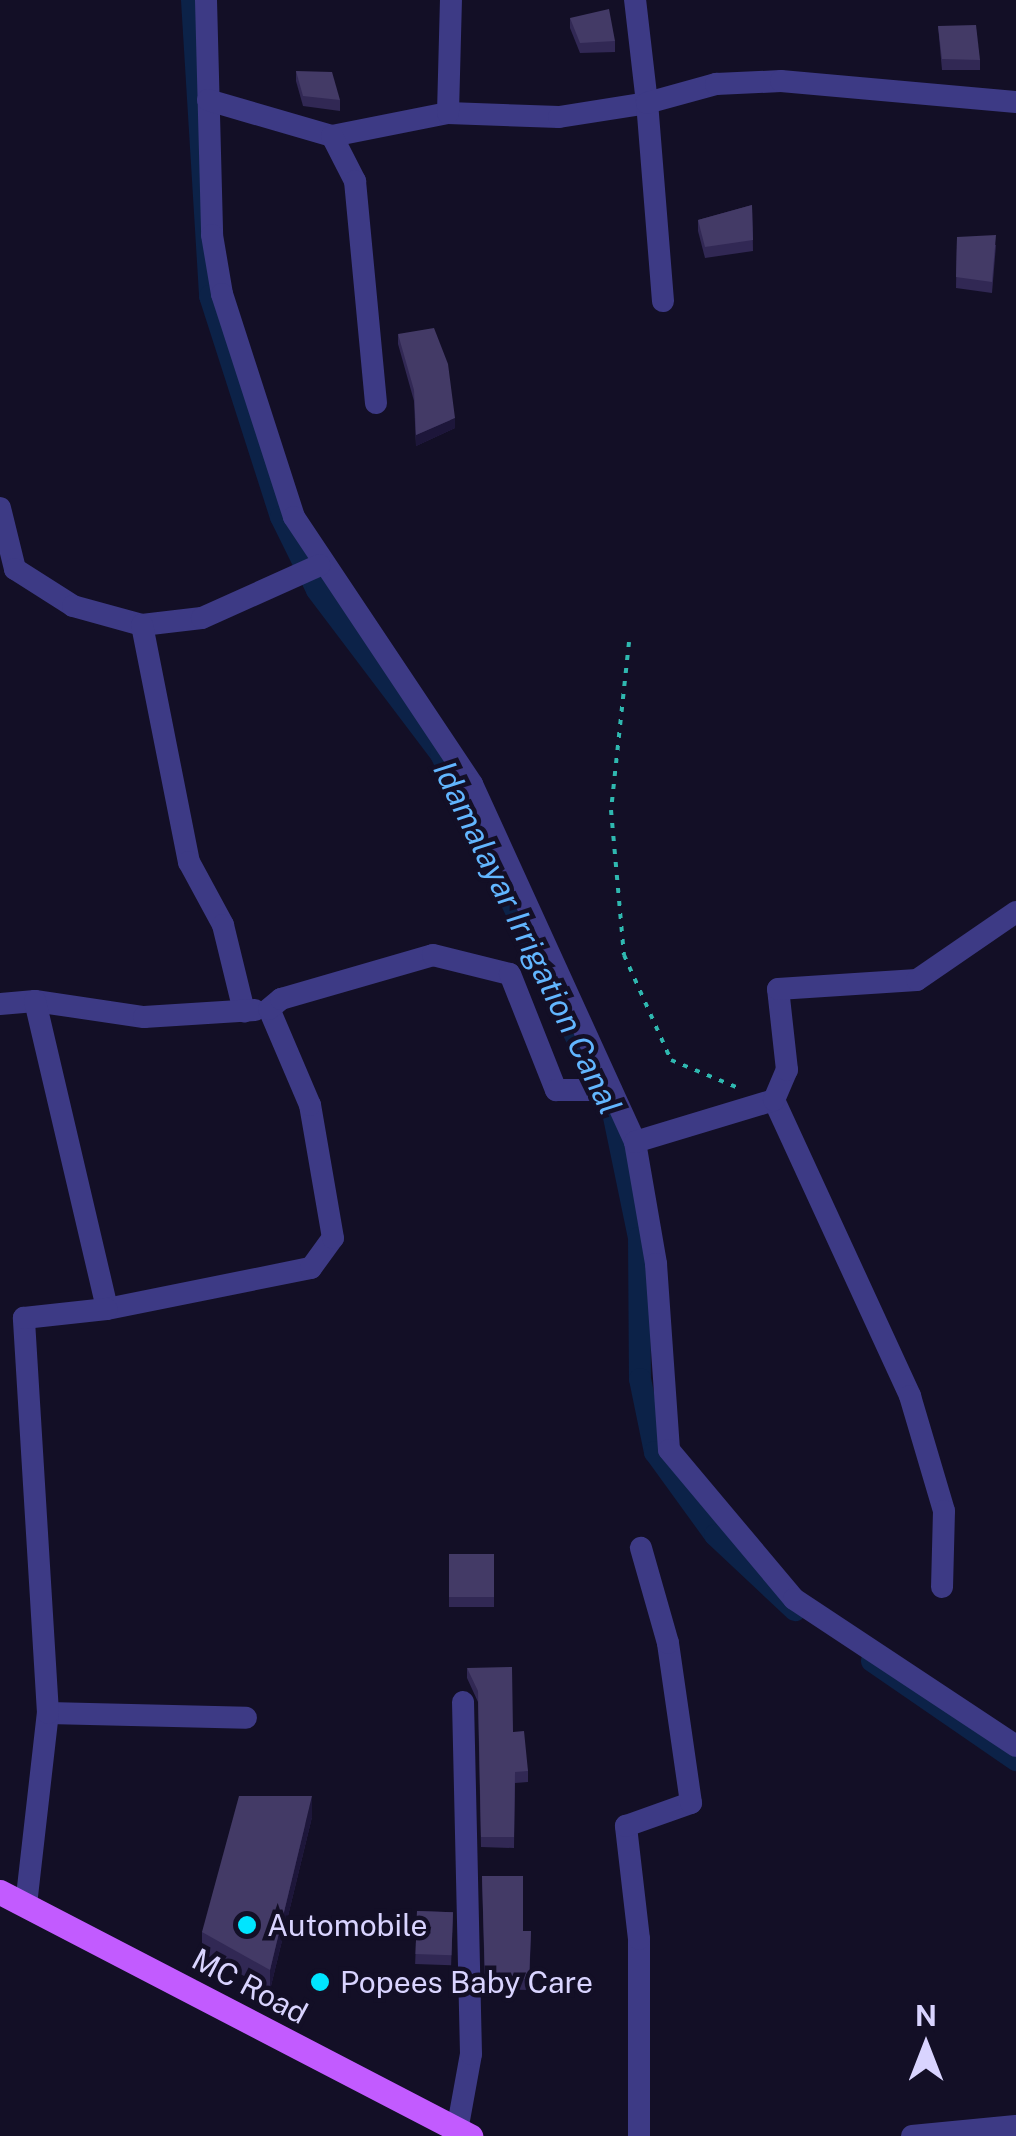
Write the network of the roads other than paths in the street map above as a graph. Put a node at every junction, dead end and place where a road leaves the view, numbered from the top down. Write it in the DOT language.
graph roads {
  1 [pos="206,0"];
  2 [pos="451,0"];
  3 [pos="635,0"];
  4 [pos="208,100"];
  5 [pos="1016,102"];
  6 [pos="647,103"];
  7 [pos="448,113"];
  8 [pos="332,136"];
  9 [pos="663,301"];
  10 [pos="376,403"];
  11 [pos="0,508"];
  12 [pos="320,565"];
  13 [pos="142,625"];
  14 [pos="1016,912"];
  15 [pos="34,1001"];
  16 [pos="0,1004"];
  17 [pos="269,1009"];
  18 [pos="244,1011"];
  19 [pos="610,1090"];
  20 [pos="774,1100"];
  21 [pos="635,1142"];
  22 [pos="107,1309"];
  23 [pos="641,1548"];
  24 [pos="942,1587"];
  25 [pos="463,1702"];
  26 [pos="48,1713"];
  27 [pos="246,1718"];
  28 [pos="1016,1746"];
  29 [pos="0,1892"];
  30 [pos="26,1905"];
  31 [pos="1016,2126"];
  32 [pos="464,2133"];
  33 [pos="639,2136"];
  34 [pos="912,2136"];
  1 -- 4 [label="street"];
  2 -- 7 [label="street"];
  3 -- 6 [label="street"];
  4 -- 8 [label="street"];
  4 -- 12 [label="street"];
  5 -- 6 [label="street"];
  6 -- 7 [label="street"];
  6 -- 9 [label="street"];
  7 -- 8 [label="street"];
  8 -- 10 [label="street"];
  11 -- 13 [label="street"];
  12 -- 13 [label="street"];
  12 -- 19 [label="street"];
  13 -- 18 [label="street"];
  14 -- 20 [label="street"];
  15 -- 16 [label="street"];
  15 -- 18 [label="street"];
  15 -- 22 [label="street"];
  17 -- 18 [label="street"];
  17 -- 19 [label="street"];
  17 -- 22 [label="street"];
  19 -- 21 [label="street"];
  20 -- 21 [label="street"];
  20 -- 24 [label="street"];
  21 -- 28 [label="street"];
  22 -- 26 [label="street"];
  23 -- 33 [label="street"];
  25 -- 32 [label="street"];
  26 -- 27 [label="street"];
  26 -- 30 [label="street"];
  29 -- 30 [label="main road, MC Road"];
  30 -- 32 [label="main road, MC Road"];
  31 -- 34 [label="street"];
}
